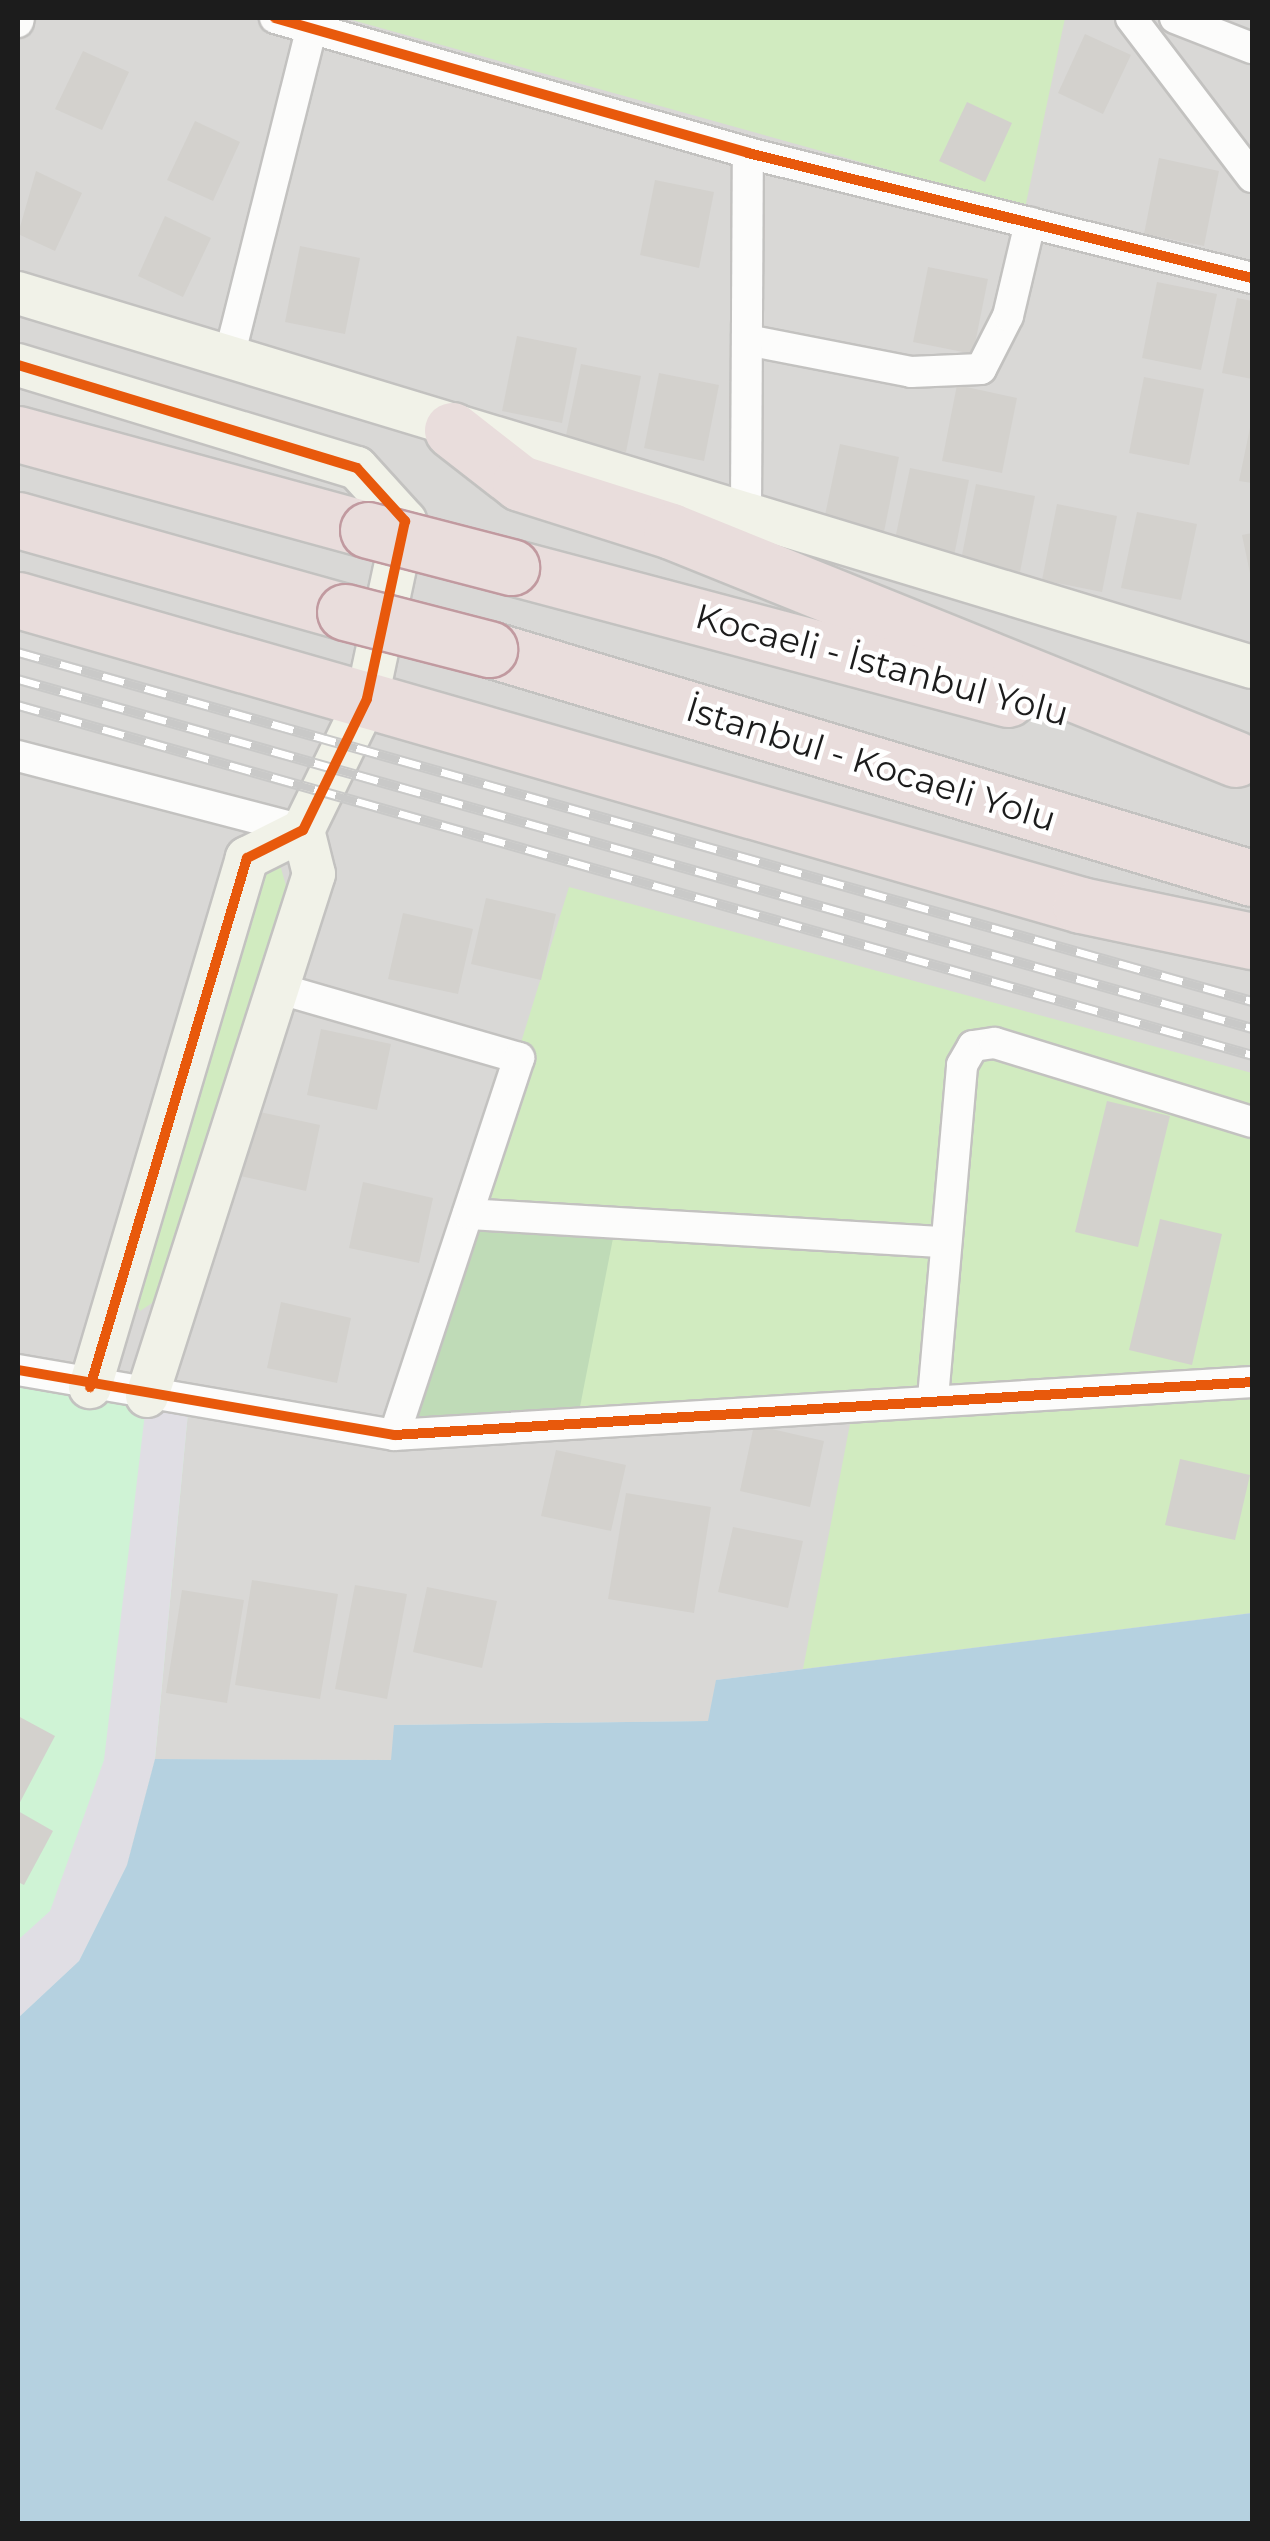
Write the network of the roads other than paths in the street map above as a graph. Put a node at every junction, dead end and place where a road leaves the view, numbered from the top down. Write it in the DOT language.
graph roads {
  1 [pos="275,18"];
  2 [pos="1131,18"];
  3 [pos="1175,18"];
  4 [pos="311,31"];
  5 [pos="1252,48"];
  6 [pos="748,153"];
  7 [pos="1252,177"];
  8 [pos="1030,223"];
  9 [pos="1252,278"];
  10 [pos="18,294"];
  11 [pos="748,340"];
  12 [pos="230,352"];
  13 [pos="18,365"];
  14 [pos="452,430"];
  15 [pos="18,434"];
  16 [pos="746,508"];
  17 [pos="18,520"];
  18 [pos="18,600"];
  19 [pos="1252,668"];
  20 [pos="367,700"];
  21 [pos="18,756"];
  22 [pos="1244,762"];
  23 [pos="302,830"];
  24 [pos="1252,878"];
  25 [pos="1252,941"];
  26 [pos="277,988"];
  27 [pos="1252,1122"];
  28 [pos="468,1214"];
  29 [pos="946,1242"];
  30 [pos="18,1370"];
  31 [pos="1252,1382"];
  32 [pos="90,1387"];
  33 [pos="148,1396"];
  34 [pos="932,1398"];
  35 [pos="394,1435"];
  1 -- 4 [label="street"];
  2 -- 7 [label="street"];
  3 -- 5 [label="street"];
  4 -- 6 [label="street"];
  4 -- 12 [label="street"];
  6 -- 8 [label="street"];
  6 -- 11 [label="street"];
  8 -- 9 [label="street"];
  8 -- 11 [label="street"];
  10 -- 12 [label="street"];
  11 -- 16 [label="street"];
  12 -- 14 [label="street"];
  13 -- 20 [label="street"];
  14 -- 16 [label="street"];
  14 -- 22 [label="highway"];
  15 -- 22 [label="highway, Kocaeli - İstanbul Yolu, bridge"];
  16 -- 19 [label="street"];
  17 -- 24 [label="highway, İstanbul - Kocaeli Yolu, bridge"];
  18 -- 20 [label="highway"];
  20 -- 23 [label="street"];
  20 -- 25 [label="highway"];
  21 -- 23 [label="street"];
  23 -- 26 [label="street"];
  23 -- 32 [label="street"];
  26 -- 28 [label="street"];
  26 -- 33 [label="street"];
  27 -- 29 [label="street"];
  28 -- 29 [label="street"];
  28 -- 35 [label="street"];
  29 -- 34 [label="street"];
  30 -- 32 [label="street"];
  31 -- 34 [label="street"];
  32 -- 33 [label="street"];
  33 -- 35 [label="street"];
  34 -- 35 [label="street"];
}
